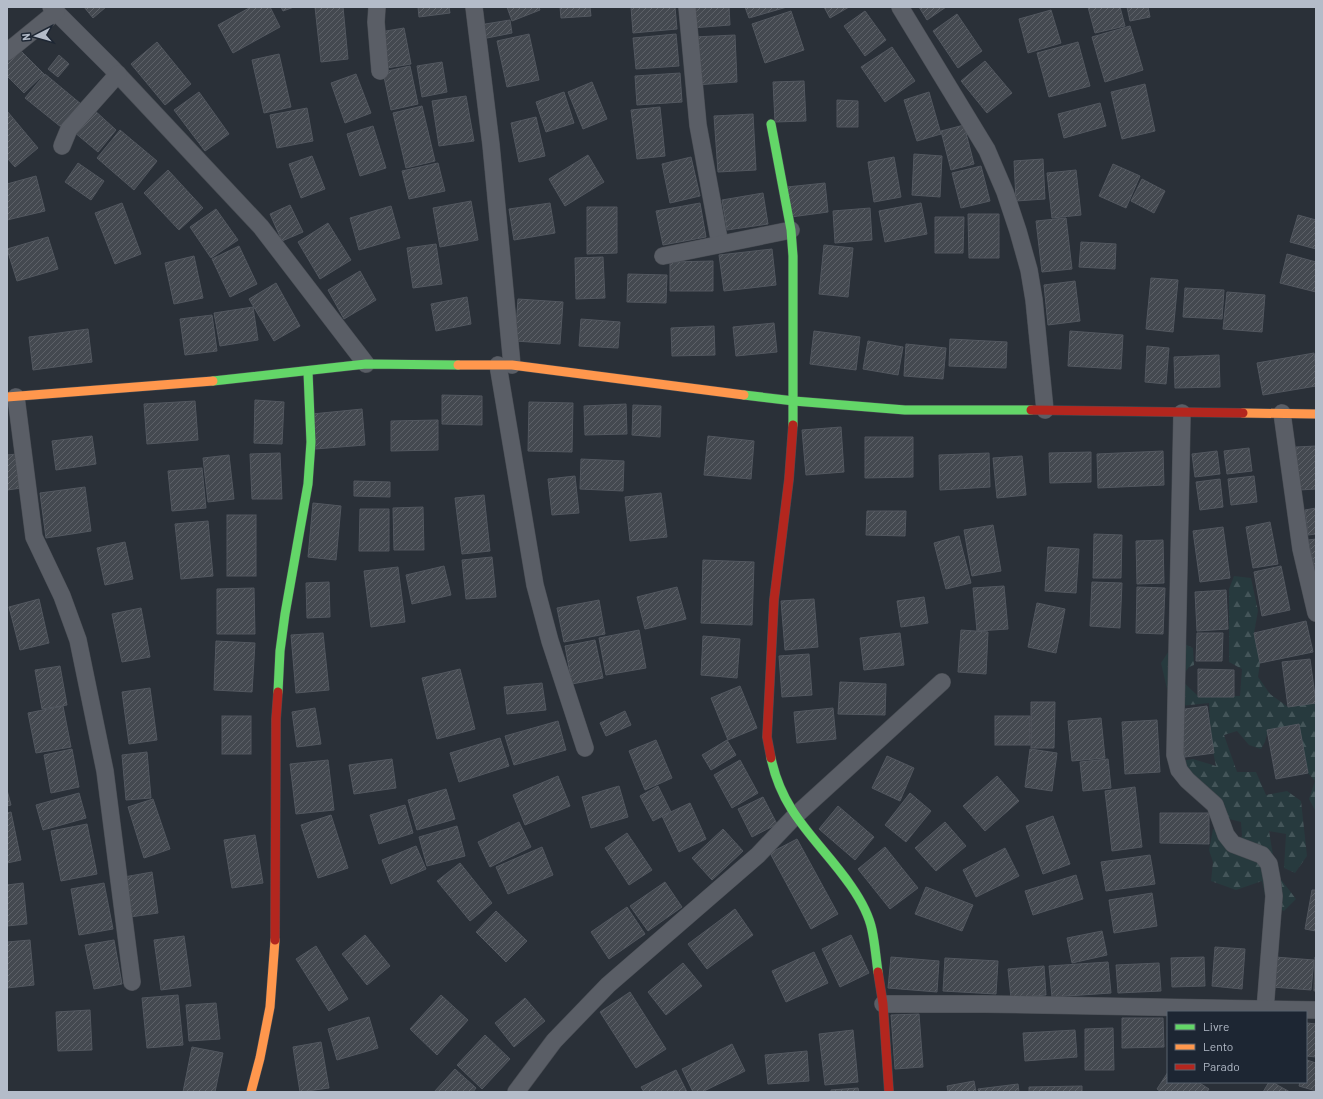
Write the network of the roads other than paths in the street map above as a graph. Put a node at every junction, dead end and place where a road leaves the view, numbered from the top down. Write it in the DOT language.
graph roads {
  1 [pos="377,7"];
  2 [pos="474,7"];
  3 [pos="687,7"];
  4 [pos="900,7"];
  5 [pos="53,9"];
  6 [pos="7,52"];
  7 [pos="380,70"];
  8 [pos="118,74"];
  9 [pos="771,124"];
  10 [pos="62,146"];
  11 [pos="791,230"];
  12 [pos="720,244"];
  13 [pos="663,256"];
  14 [pos="366,364"];
  15 [pos="505,365"];
  16 [pos="308,372"];
  17 [pos="11,397"];
  18 [pos="794,401"];
  19 [pos="1046,410"];
  20 [pos="1182,413"];
  21 [pos="1282,414"];
  22 [pos="1316,414"];
  23 [pos="1316,612"];
  24 [pos="942,682"];
  25 [pos="585,748"];
  26 [pos="795,816"];
  27 [pos="132,982"];
  28 [pos="883,1004"];
  29 [pos="1265,1010"];
  30 [pos="1316,1010"];
  31 [pos="251,1092"];
  32 [pos="516,1092"];
  33 [pos="889,1092"];
  1 -- 7 [label="street"];
  2 -- 15 [label="street"];
  3 -- 12 [label="street"];
  4 -- 19 [label="street"];
  5 -- 6 [label="street"];
  5 -- 8 [label="street"];
  8 -- 10 [label="street"];
  8 -- 14 [label="street"];
  9 -- 11 [label="street"];
  11 -- 12 [label="street"];
  11 -- 18 [label="street"];
  12 -- 13 [label="street"];
  14 -- 15 [label="street"];
  14 -- 16 [label="street"];
  15 -- 18 [label="street"];
  15 -- 25 [label="street"];
  16 -- 17 [label="street"];
  16 -- 31 [label="street"];
  17 -- 27 [label="street"];
  18 -- 19 [label="street"];
  18 -- 26 [label="street"];
  19 -- 20 [label="street"];
  20 -- 21 [label="street"];
  20 -- 29 [label="street"];
  21 -- 22 [label="street"];
  21 -- 23 [label="street"];
  24 -- 26 [label="street"];
  26 -- 28 [label="street"];
  26 -- 32 [label="street"];
  28 -- 29 [label="street"];
  28 -- 33 [label="street"];
  29 -- 30 [label="street"];
}
